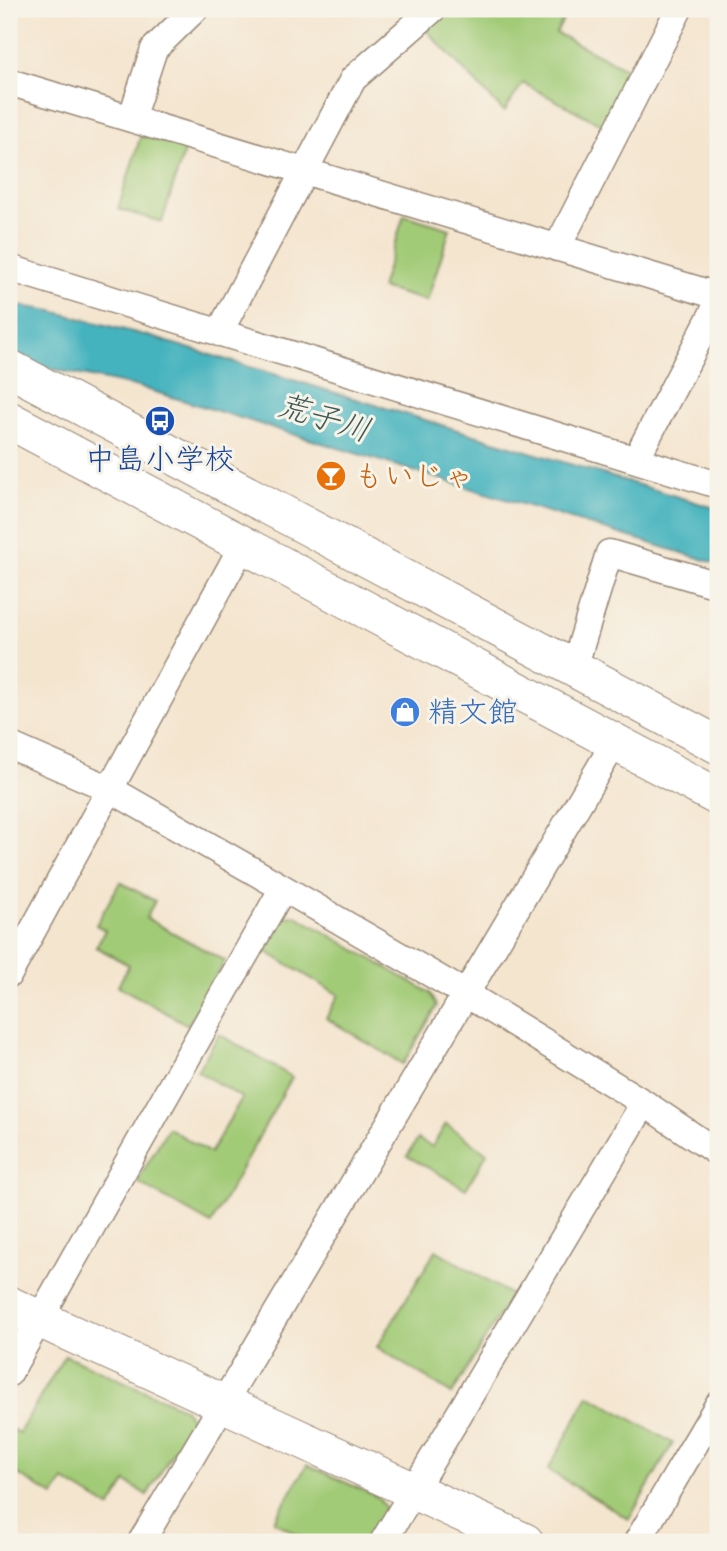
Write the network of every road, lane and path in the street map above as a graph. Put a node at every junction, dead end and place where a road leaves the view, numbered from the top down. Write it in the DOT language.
graph roads {
  1 [pos="195,9"];
  2 [pos="433,9"];
  3 [pos="679,9"];
  4 [pos="9,82"];
  5 [pos="131,119"];
  6 [pos="304,172"];
  7 [pos="557,248"];
  8 [pos="9,268"];
  9 [pos="718,296"];
  10 [pos="718,303"];
  11 [pos="219,333"];
  12 [pos="9,368"];
  13 [pos="9,420"];
  14 [pos="636,459"];
  15 [pos="718,485"];
  16 [pos="244,543"];
  17 [pos="718,585"];
  18 [pos="574,668"];
  19 [pos="615,742"];
  20 [pos="9,745"];
  21 [pos="718,746"];
  22 [pos="110,789"];
  23 [pos="718,797"];
  24 [pos="283,888"];
  25 [pos="9,974"];
  26 [pos="466,994"];
  27 [pos="645,1103"];
  28 [pos="718,1153"];
  29 [pos="25,1312"];
  30 [pos="9,1373"];
  31 [pos="223,1404"];
  32 [pos="718,1405"];
  33 [pos="413,1490"];
  34 [pos="141,1542"];
  35 [pos="383,1542"];
  36 [pos="525,1542"];
  37 [pos="636,1542"];
  1 -- 5 [label="street"];
  2 -- 6 [label="street"];
  3 -- 7 [label="street"];
  4 -- 5 [label="street"];
  5 -- 6 [label="street"];
  6 -- 7 [label="street"];
  6 -- 11 [label="street"];
  7 -- 9 [label="street"];
  8 -- 11 [label="street"];
  10 -- 14 [label="street"];
  11 -- 14 [label="street"];
  12 -- 18 [label="street"];
  13 -- 16 [label="street"];
  14 -- 15 [label="street"];
  16 -- 19 [label="street"];
  16 -- 22 [label="street"];
  17 -- 18 [label="street"];
  18 -- 21 [label="street"];
  19 -- 23 [label="street"];
  19 -- 26 [label="street"];
  20 -- 22 [label="street"];
  22 -- 24 [label="street"];
  22 -- 25 [label="street"];
  24 -- 26 [label="street"];
  24 -- 29 [label="street"];
  26 -- 27 [label="street"];
  26 -- 31 [label="street"];
  27 -- 28 [label="street"];
  27 -- 33 [label="street"];
  29 -- 30 [label="street"];
  29 -- 31 [label="street"];
  31 -- 33 [label="street"];
  31 -- 34 [label="street"];
  32 -- 37 [label="street"];
  33 -- 35 [label="street"];
  33 -- 36 [label="street"];
}
